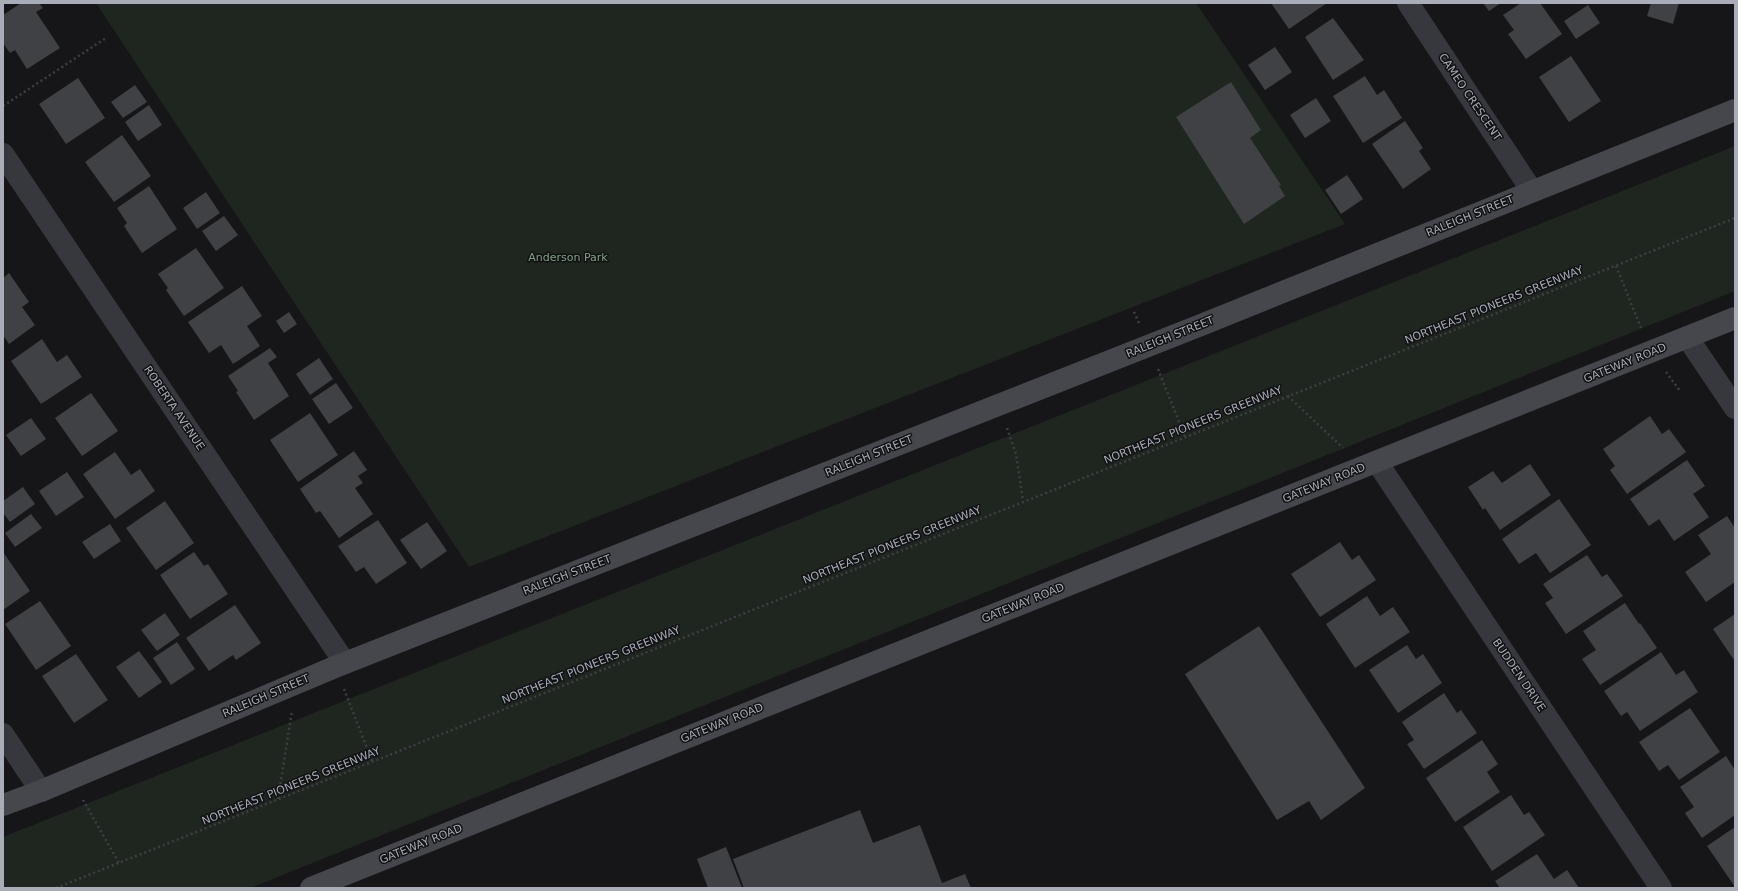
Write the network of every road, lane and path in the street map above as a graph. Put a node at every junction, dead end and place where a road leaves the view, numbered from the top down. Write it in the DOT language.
graph roads {
  1 [pos="1408,3"];
  2 [pos="106,38"];
  3 [pos="3,106"];
  4 [pos="1735,110"];
  5 [pos="3,154"];
  6 [pos="1532,191"];
  7 [pos="1735,218"];
  8 [pos="1616,266"];
  9 [pos="1735,318"];
  10 [pos="1687,338"];
  11 [pos="1148,346"];
  12 [pos="1651,352"];
  13 [pos="1288,396"];
  14 [pos="1000,404"];
  15 [pos="1735,408"];
  16 [pos="1185,437"];
  17 [pos="1370,464"];
  18 [pos="1023,501"];
  19 [pos="340,665"];
  20 [pos="296,683"];
  21 [pos="3,734"];
  22 [pos="372,762"];
  23 [pos="71,778"];
  24 [pos="41,791"];
  25 [pos="278,799"];
  26 [pos="3,805"];
  27 [pos="119,863"];
  28 [pos="56,888"];
  29 [pos="311,888"];
  30 [pos="1661,888"];
  1 -- 6 [label="street, CAMEO CRESCENT"];
  2 -- 3 [label="path"];
  4 -- 6 [label="street, RALEIGH STREET"];
  5 -- 19 [label="street, ROBERTA AVENUE"];
  6 -- 11 [label="street, RALEIGH STREET"];
  7 -- 8 [label="path, NORTHEAST PIONEERS GREENWAY"];
  8 -- 12 [label="path"];
  8 -- 13 [label="path, NORTHEAST PIONEERS GREENWAY"];
  9 -- 10 [label="street, GATEWAY ROAD"];
  10 -- 12 [label="street, GATEWAY ROAD"];
  10 -- 15 [label="street"];
  11 -- 14 [label="street, RALEIGH STREET"];
  11 -- 16 [label="path"];
  12 -- 17 [label="street, GATEWAY ROAD"];
  13 -- 16 [label="path, NORTHEAST PIONEERS GREENWAY"];
  13 -- 17 [label="path"];
  14 -- 18 [label="path"];
  14 -- 19 [label="street, RALEIGH STREET"];
  16 -- 18 [label="path, NORTHEAST PIONEERS GREENWAY"];
  17 -- 29 [label="street, GATEWAY ROAD"];
  17 -- 30 [label="street, BUDDEN DRIVE"];
  18 -- 22 [label="path, NORTHEAST PIONEERS GREENWAY"];
  19 -- 20 [label="street, RALEIGH STREET"];
  19 -- 22 [label="path"];
  20 -- 23 [label="street, RALEIGH STREET"];
  20 -- 25 [label="path"];
  21 -- 24 [label="street"];
  22 -- 25 [label="path, NORTHEAST PIONEERS GREENWAY"];
  23 -- 24 [label="street, RALEIGH STREET"];
  23 -- 27 [label="path"];
  24 -- 26 [label="street, RALEIGH STREET"];
  25 -- 27 [label="path, NORTHEAST PIONEERS GREENWAY"];
  27 -- 28 [label="path, NORTHEAST PIONEERS GREENWAY"];
}
